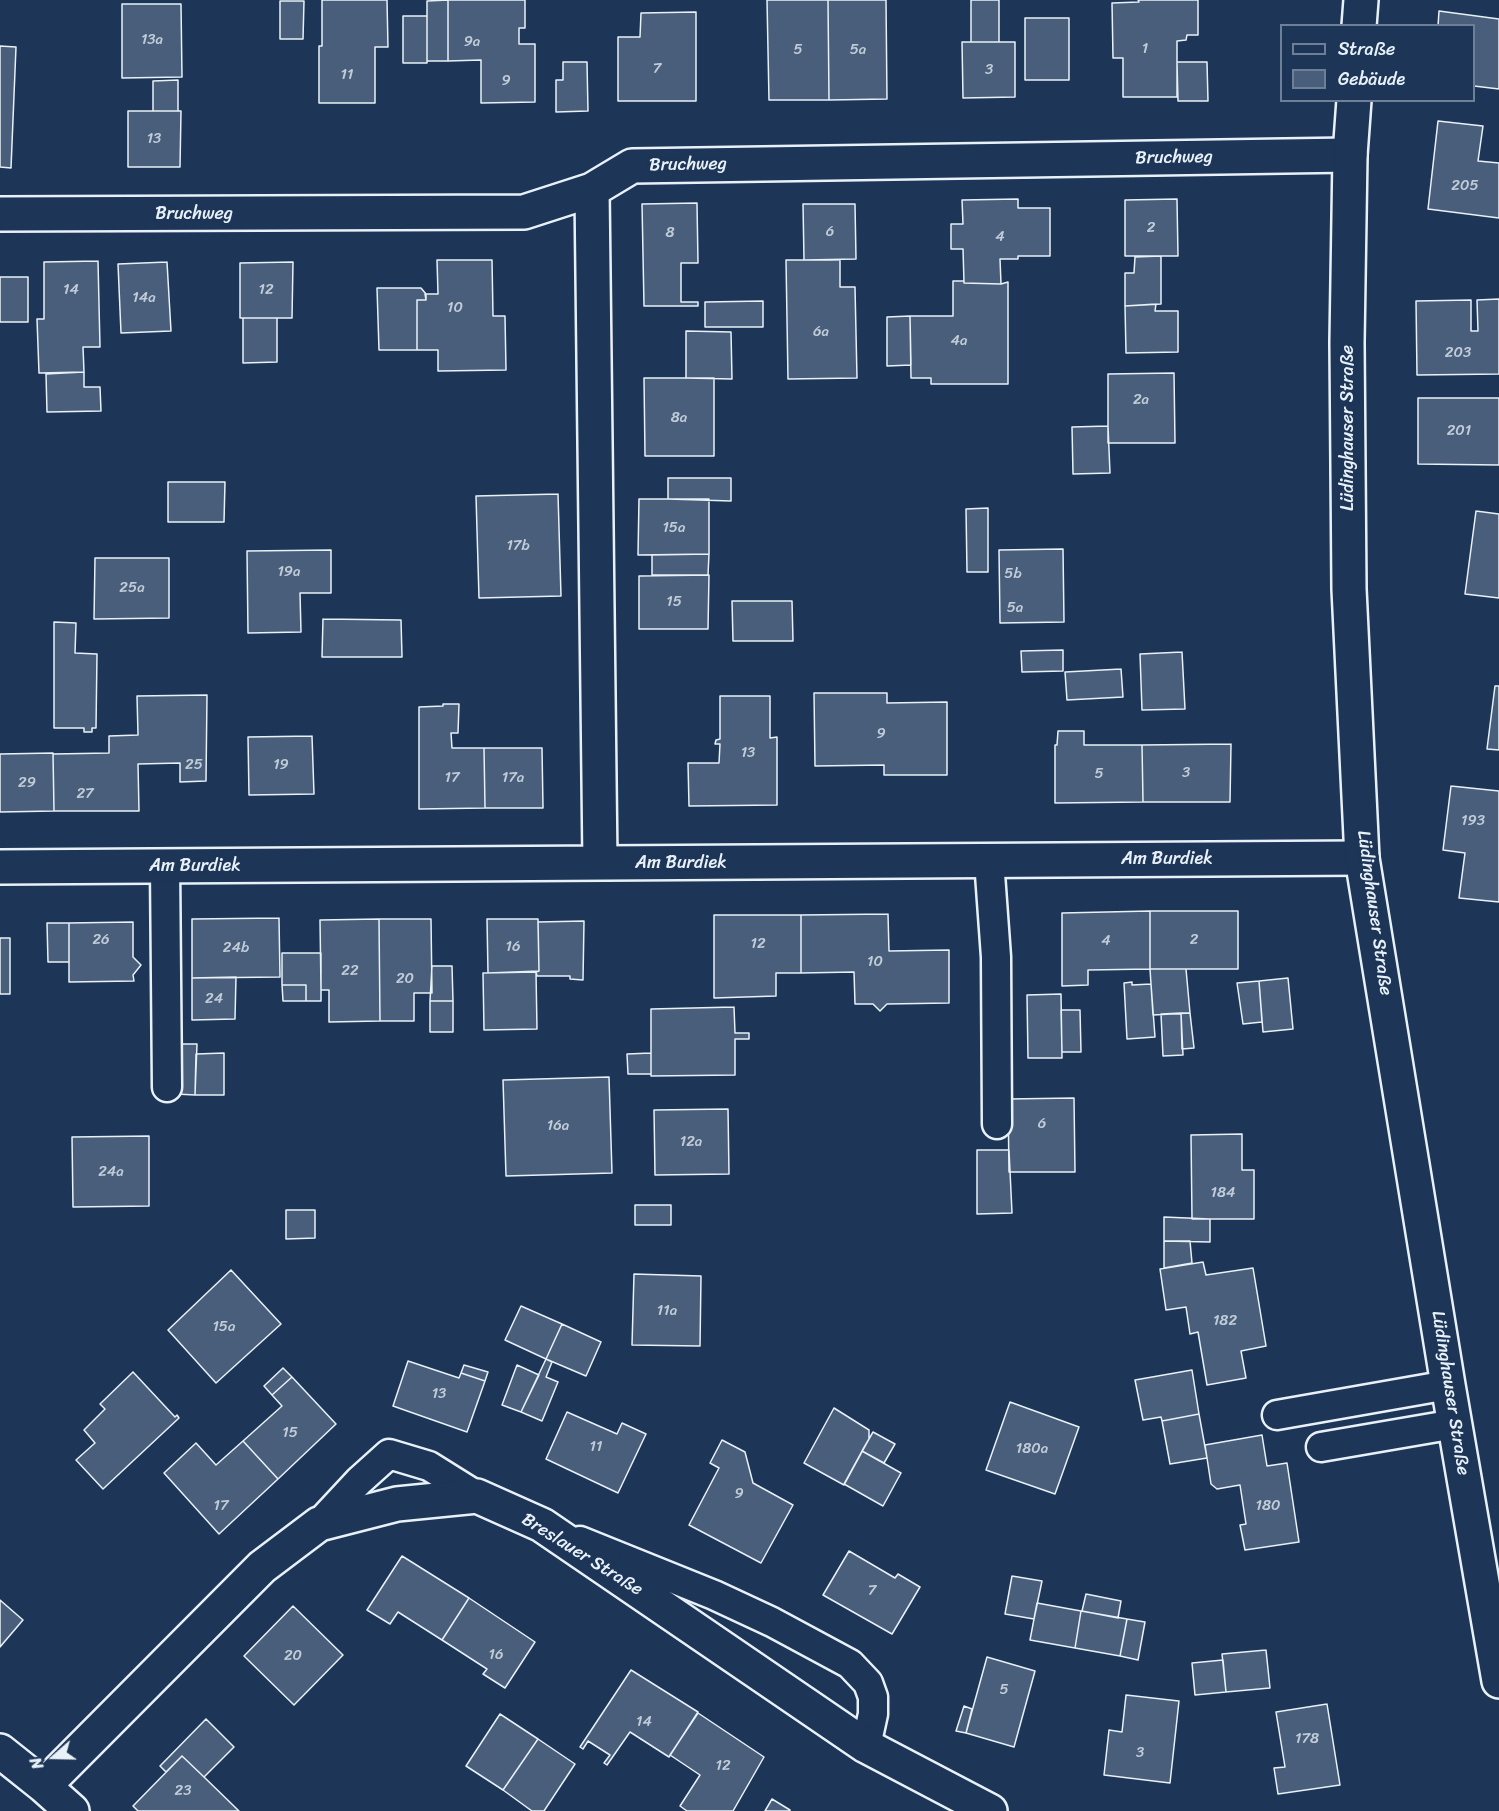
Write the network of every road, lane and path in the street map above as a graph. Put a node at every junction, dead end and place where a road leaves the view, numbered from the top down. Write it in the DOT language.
graph roads {
  1 [pos="1361,0"];
  2 [pos="1359,24"];
  3 [pos="1354,102"];
  4 [pos="1350,155"];
  5 [pos="592,190"];
  6 [pos="0,214"];
  7 [pos="1362,858"];
  8 [pos="989,861"];
  9 [pos="600,864"];
  10 [pos="165,866"];
  11 [pos="0,867"];
  12 [pos="166,1088"];
  13 [pos="997,1124"];
  14 [pos="1448,1386"];
  15 [pos="1277,1415"];
  16 [pos="1455,1424"];
  17 [pos="1321,1447"];
  18 [pos="477,1496"];
  19 [pos="319,1524"];
  20 [pos="542,1525"];
  21 [pos="1499,1681"];
  22 [pos="866,1746"];
  23 [pos="0,1751"];
  24 [pos="44,1786"];
  25 [pos="72,1811"];
  26 [pos="990,1811"];
  1 -- 2 [label="street"];
  3 -- 4 [label="street, Lüdinghauser Straße"];
  4 -- 5 [label="street, Bruchweg"];
  4 -- 7 [label="street, Lüdinghauser Straße"];
  5 -- 6 [label="street, Bruchweg"];
  5 -- 9 [label="street"];
  7 -- 8 [label="street, Am Burdiek"];
  7 -- 14 [label="street, Lüdinghauser Straße"];
  8 -- 9 [label="street, Am Burdiek"];
  8 -- 13 [label="lane"];
  9 -- 10 [label="street, Am Burdiek"];
  10 -- 11 [label="street, Am Burdiek"];
  10 -- 12 [label="lane"];
  14 -- 15 [label="lane"];
  14 -- 16 [label="street, Lüdinghauser Straße"];
  16 -- 17 [label="lane"];
  16 -- 21 [label="street, Lüdinghauser Straße"];
  18 -- 19 [label="street, Breslauer Straße"];
  18 -- 19 [label="lane"];
  18 -- 20 [label="street, Breslauer Straße"];
  19 -- 24 [label="street, Breslauer Straße"];
  20 -- 22 [label="street, Breslauer Straße"];
  20 -- 22 [label="lane"];
  22 -- 26 [label="street, Breslauer Straße"];
  23 -- 24 [label="street"];
  24 -- 25 [label="street"];
}
